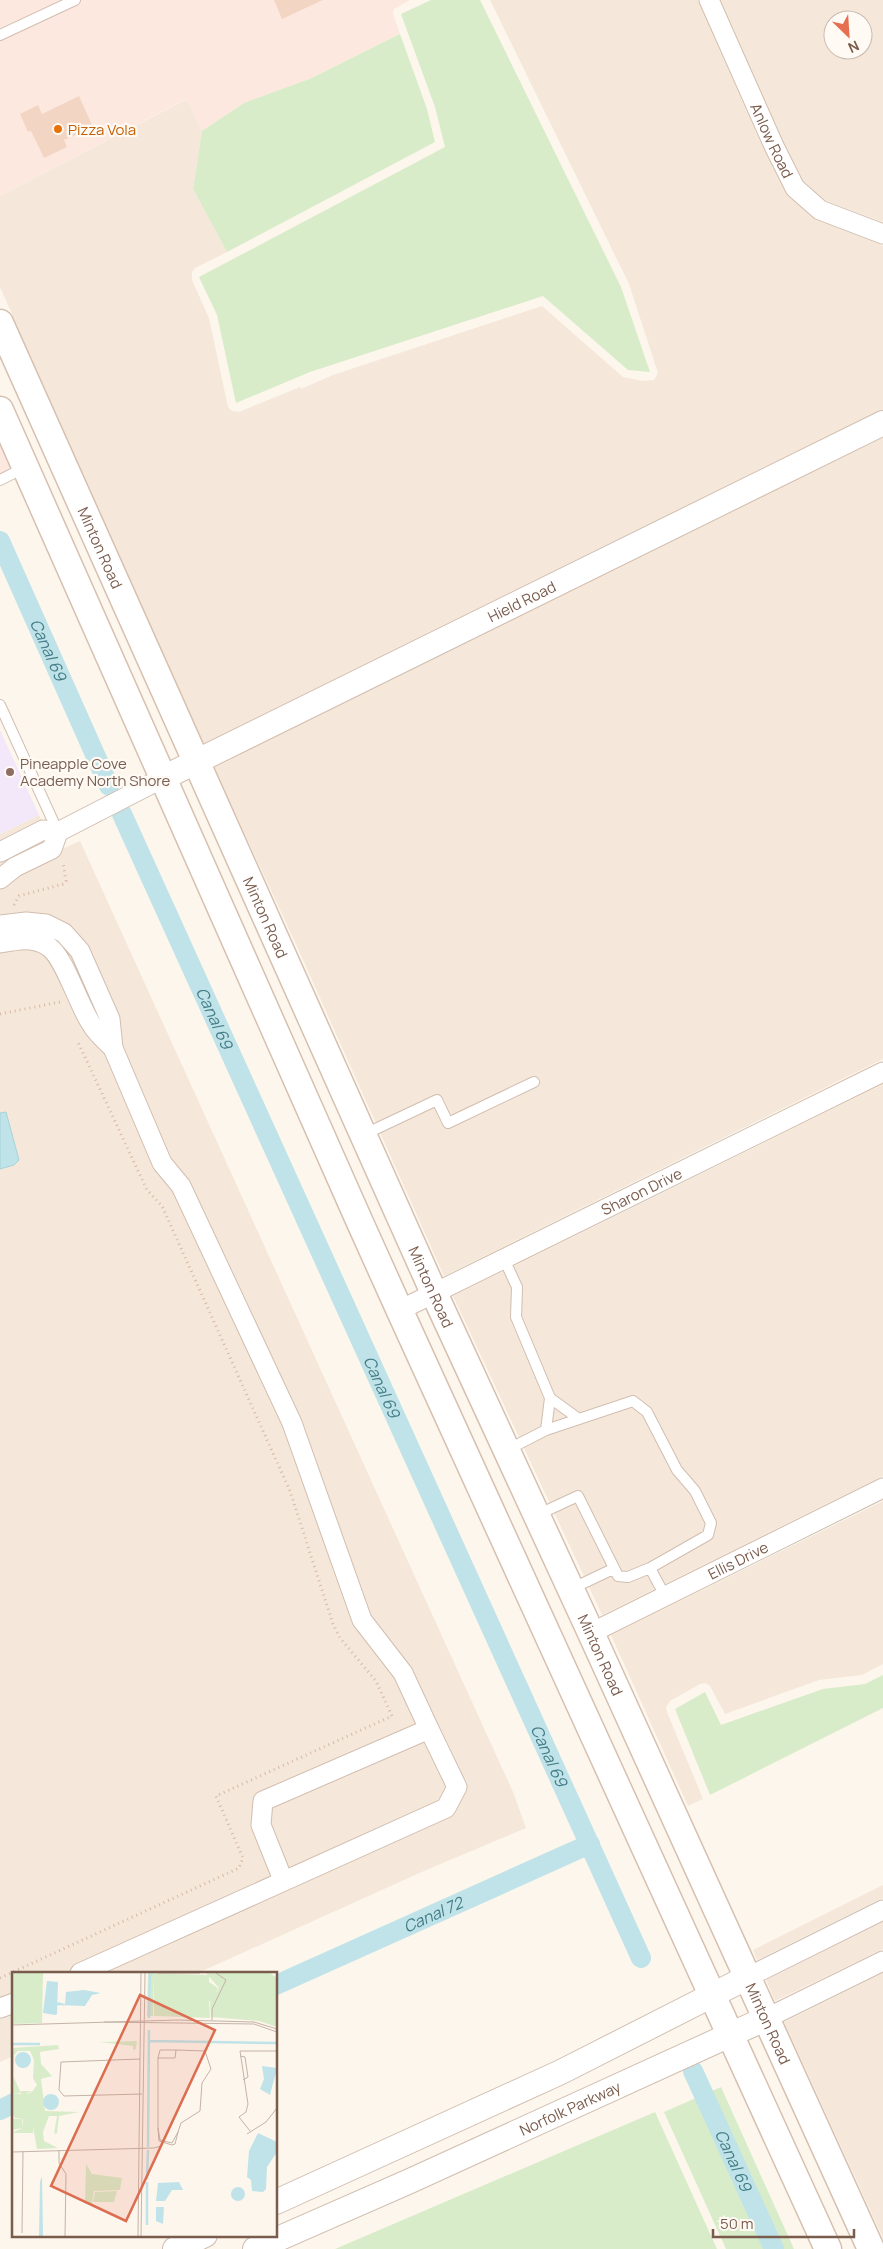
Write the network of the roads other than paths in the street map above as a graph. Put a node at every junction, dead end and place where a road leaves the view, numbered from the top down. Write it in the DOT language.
graph roads {
  1 [pos="75,0"];
  2 [pos="709,0"];
  3 [pos="0,36"];
  4 [pos="883,234"];
  5 [pos="0,322"];
  6 [pos="0,410"];
  7 [pos="883,423"];
  8 [pos="25,468"];
  9 [pos="0,480"];
  10 [pos="113,577"];
  11 [pos="0,705"];
  12 [pos="195,762"];
  13 [pos="161,779"];
  14 [pos="58,832"];
  15 [pos="0,852"];
  16 [pos="0,879"];
  17 [pos="0,925"];
  18 [pos="0,943"];
  19 [pos="102,1000"];
  20 [pos="83,1009"];
  21 [pos="113,1048"];
  22 [pos="883,1072"];
  23 [pos="534,1082"];
  24 [pos="364,1135"];
  25 [pos="504,1259"];
  26 [pos="434,1293"];
  27 [pos="400,1310"];
  28 [pos="550,1398"];
  29 [pos="579,1419"];
  30 [pos="546,1430"];
  31 [pos="507,1450"];
  32 [pos="883,1488"];
  33 [pos="537,1515"];
  34 [pos="650,1568"];
  35 [pos="613,1569"];
  36 [pos="571,1589"];
  37 [pos="665,1596"];
  38 [pos="592,1633"];
  39 [pos="429,1729"];
  40 [pos="283,1880"];
  41 [pos="883,1910"];
  42 [pos="883,1961"];
  43 [pos="82,1972"];
  44 [pos="748,1977"];
  45 [pos="713,1994"];
  46 [pos="12,2004"];
  47 [pos="0,2008"];
  48 [pos="767,2018"];
  49 [pos="732,2034"];
  50 [pos="278,2201"];
  51 [pos="203,2236"];
  52 [pos="175,2249"];
  53 [pos="255,2249"];
  54 [pos="828,2249"];
  55 [pos="871,2249"];
  1 -- 3 [label="lane"];
  2 -- 4 [label="street, Anlow Road"];
  5 -- 10 [label="main road, Minton Road"];
  6 -- 8 [label="main road"];
  7 -- 12 [label="street, Hield Road"];
  8 -- 9 [label="lane"];
  8 -- 10 [label="main road"];
  8 -- 13 [label="main road"];
  10 -- 12 [label="main road, Minton Road"];
  11 -- 14 [label="lane"];
  12 -- 13 [label="street, Hield Road"];
  12 -- 24 [label="main road, Minton Road"];
  13 -- 14 [label="street"];
  13 -- 27 [label="main road"];
  14 -- 15 [label="street"];
  14 -- 16 [label="street"];
  17 -- 19 [label="street"];
  18 -- 20 [label="street"];
  19 -- 20 [label="street"];
  19 -- 21 [label="street"];
  20 -- 21 [label="street"];
  21 -- 39 [label="street"];
  22 -- 25 [label="street, Sharon Drive"];
  23 -- 24 [label="lane"];
  24 -- 26 [label="main road, Minton Road"];
  25 -- 26 [label="street, Sharon Drive"];
  25 -- 28 [label="lane"];
  26 -- 27 [label="street, Sharon Drive"];
  26 -- 31 [label="main road, Minton Road"];
  27 -- 45 [label="main road"];
  28 -- 29 [label="lane"];
  28 -- 30 [label="lane"];
  29 -- 30 [label="lane"];
  29 -- 34 [label="lane"];
  30 -- 31 [label="lane"];
  31 -- 33 [label="main road, Minton Road"];
  32 -- 37 [label="street, Ellis Drive"];
  33 -- 35 [label="lane"];
  33 -- 36 [label="main road, Minton Road"];
  34 -- 35 [label="lane"];
  34 -- 37 [label="lane"];
  35 -- 36 [label="lane"];
  36 -- 38 [label="main road, Minton Road"];
  37 -- 38 [label="street, Ellis Drive"];
  38 -- 44 [label="main road, Minton Road"];
  39 -- 40 [label="street"];
  39 -- 40 [label="street"];
  40 -- 43 [label="street"];
  41 -- 44 [label="street"];
  42 -- 48 [label="street, Norfolk Parkway"];
  44 -- 45 [label="street"];
  44 -- 48 [label="main road, Minton Road"];
  45 -- 49 [label="main road"];
  45 -- 50 [label="street"];
  46 -- 47 [label="street"];
  48 -- 49 [label="street, Norfolk Parkway"];
  48 -- 55 [label="main road, Minton Road"];
  49 -- 53 [label="street, Norfolk Parkway"];
  49 -- 54 [label="main road"];
  51 -- 52 [label="street"];
}
